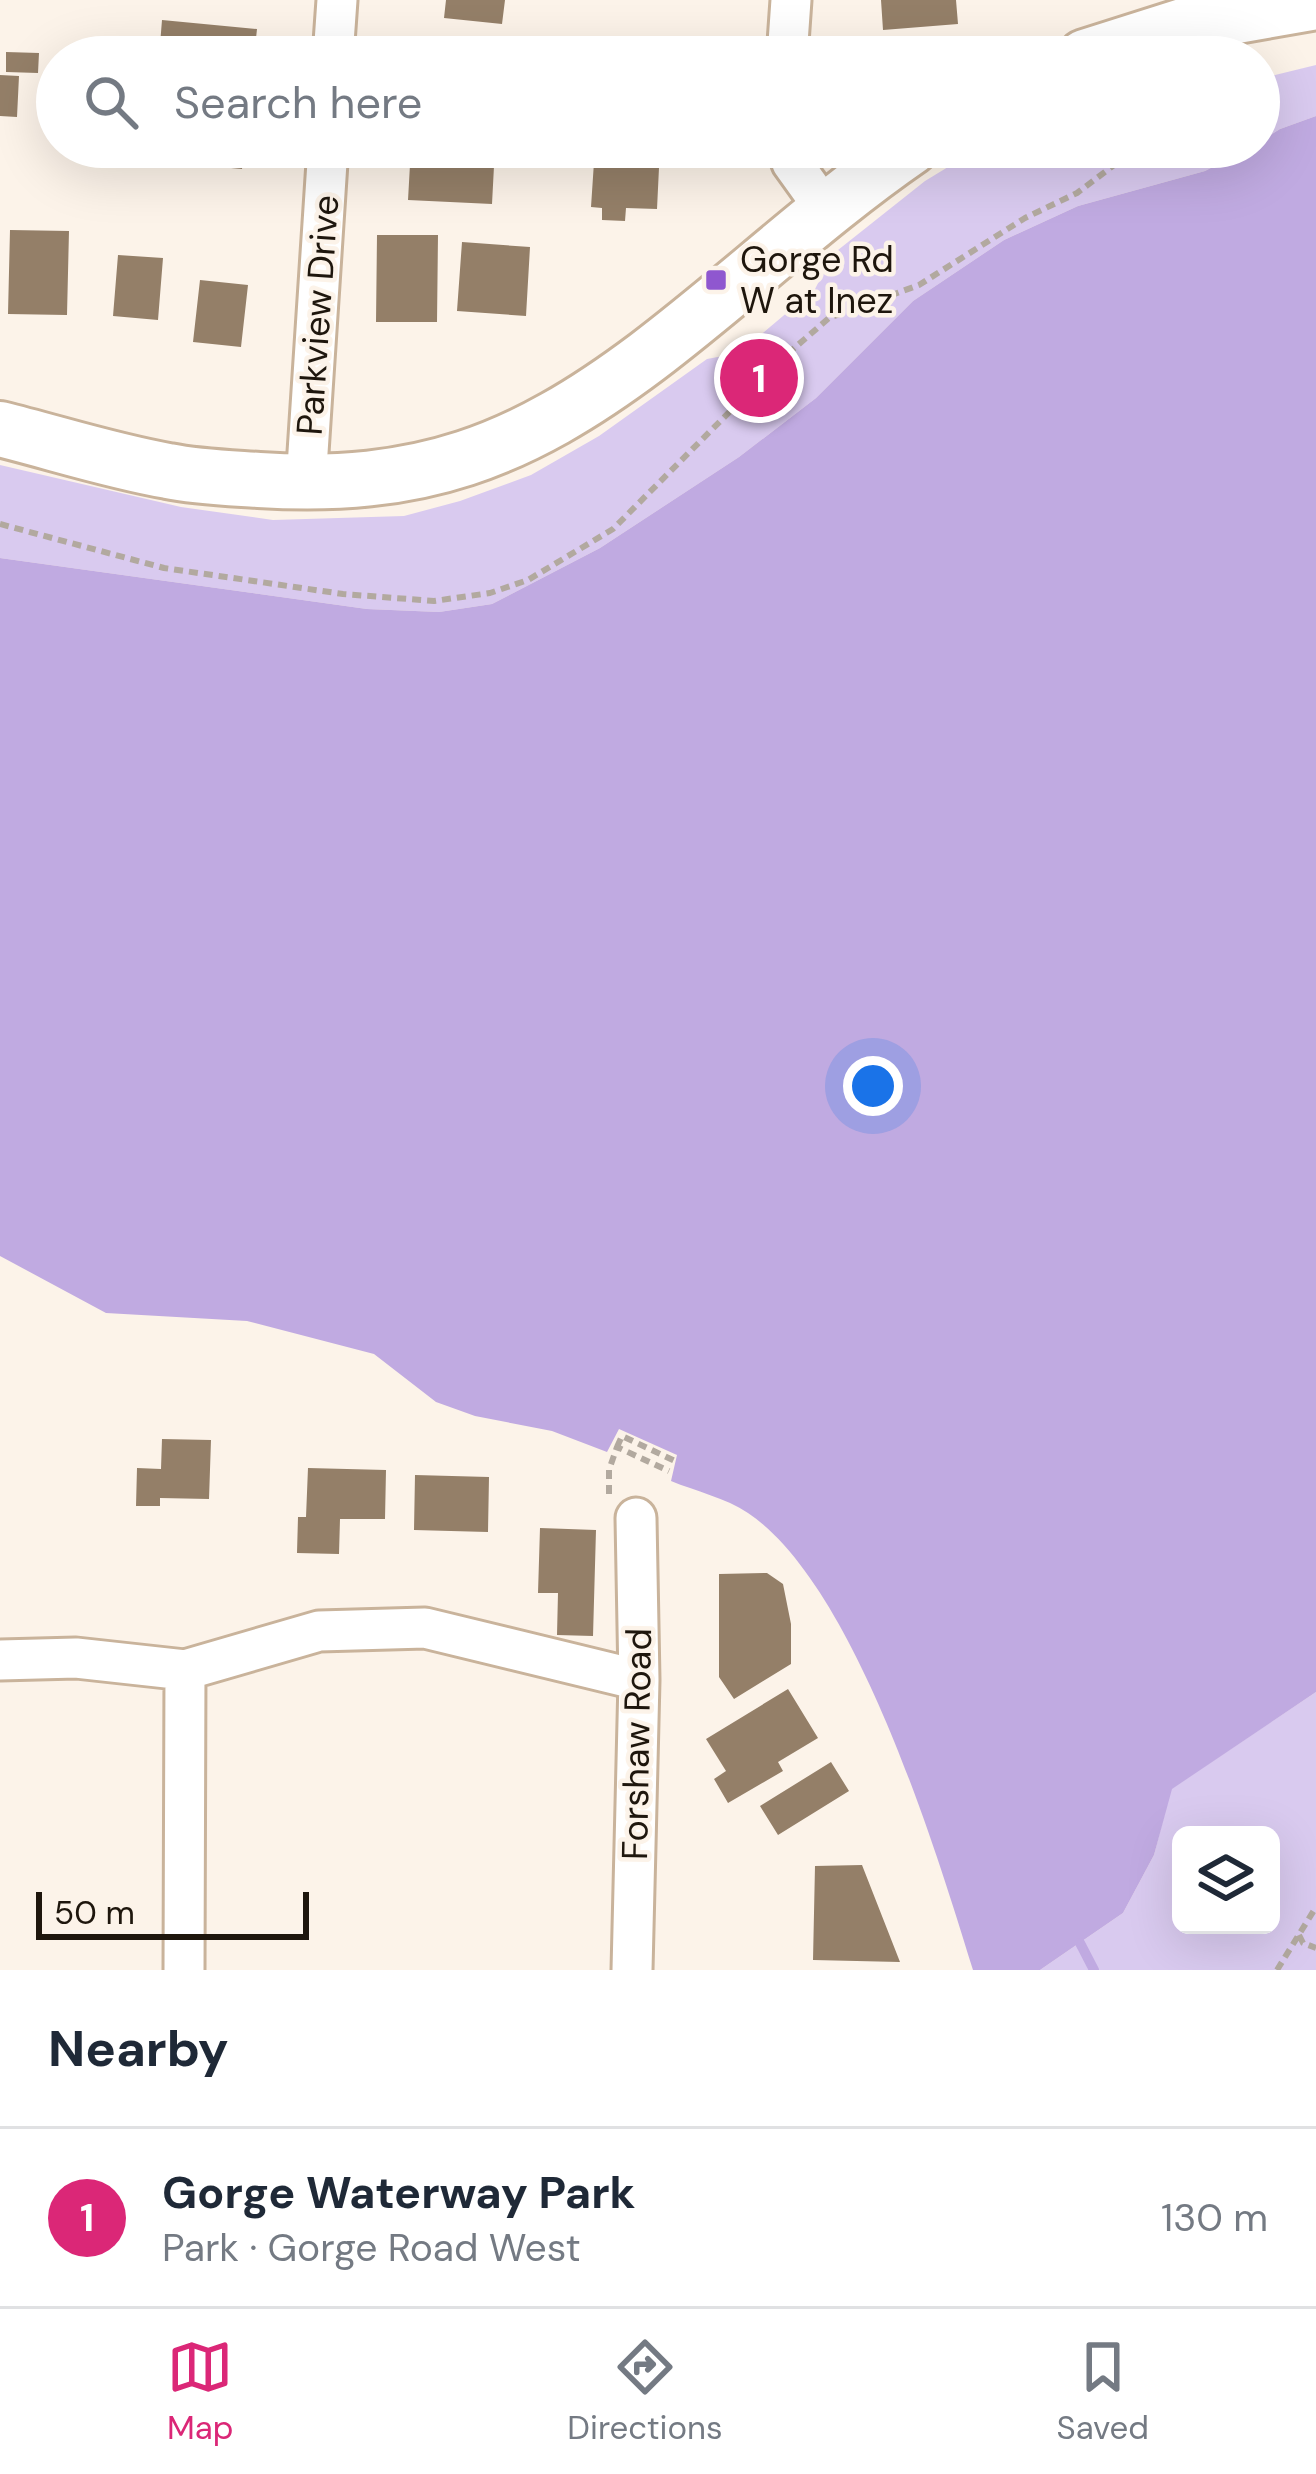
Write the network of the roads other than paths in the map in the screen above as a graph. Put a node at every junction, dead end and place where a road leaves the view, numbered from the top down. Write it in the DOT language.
graph roads {
  1 [pos="337,0"];
  2 [pos="791,0"];
  3 [pos="1316,2"];
  4 [pos="334,36"];
  5 [pos="788,36"];
  6 [pos="1151,36"];
  7 [pos="327,168"];
  8 [pos="796,168"];
  9 [pos="881,168"];
  10 [pos="825,209"];
  11 [pos="0,429"];
  12 [pos="306,483"];
  13 [pos="636,1518"];
  14 [pos="0,1660"];
  15 [pos="185,1670"];
  16 [pos="639,1680"];
  17 [pos="184,1970"];
  18 [pos="632,1970"];
  1 -- 4 [label="street"];
  2 -- 5 [label="street"];
  3 -- 6 [label="main road"];
  7 -- 12 [label="street, Parkview Drive"];
  8 -- 10 [label="street"];
  9 -- 10 [label="main road"];
  10 -- 12 [label="main road"];
  11 -- 12 [label="main road"];
  13 -- 16 [label="street, Forshaw Road"];
  14 -- 15 [label="street"];
  15 -- 16 [label="street"];
  15 -- 17 [label="street"];
  16 -- 18 [label="street, Forshaw Road"];
}
